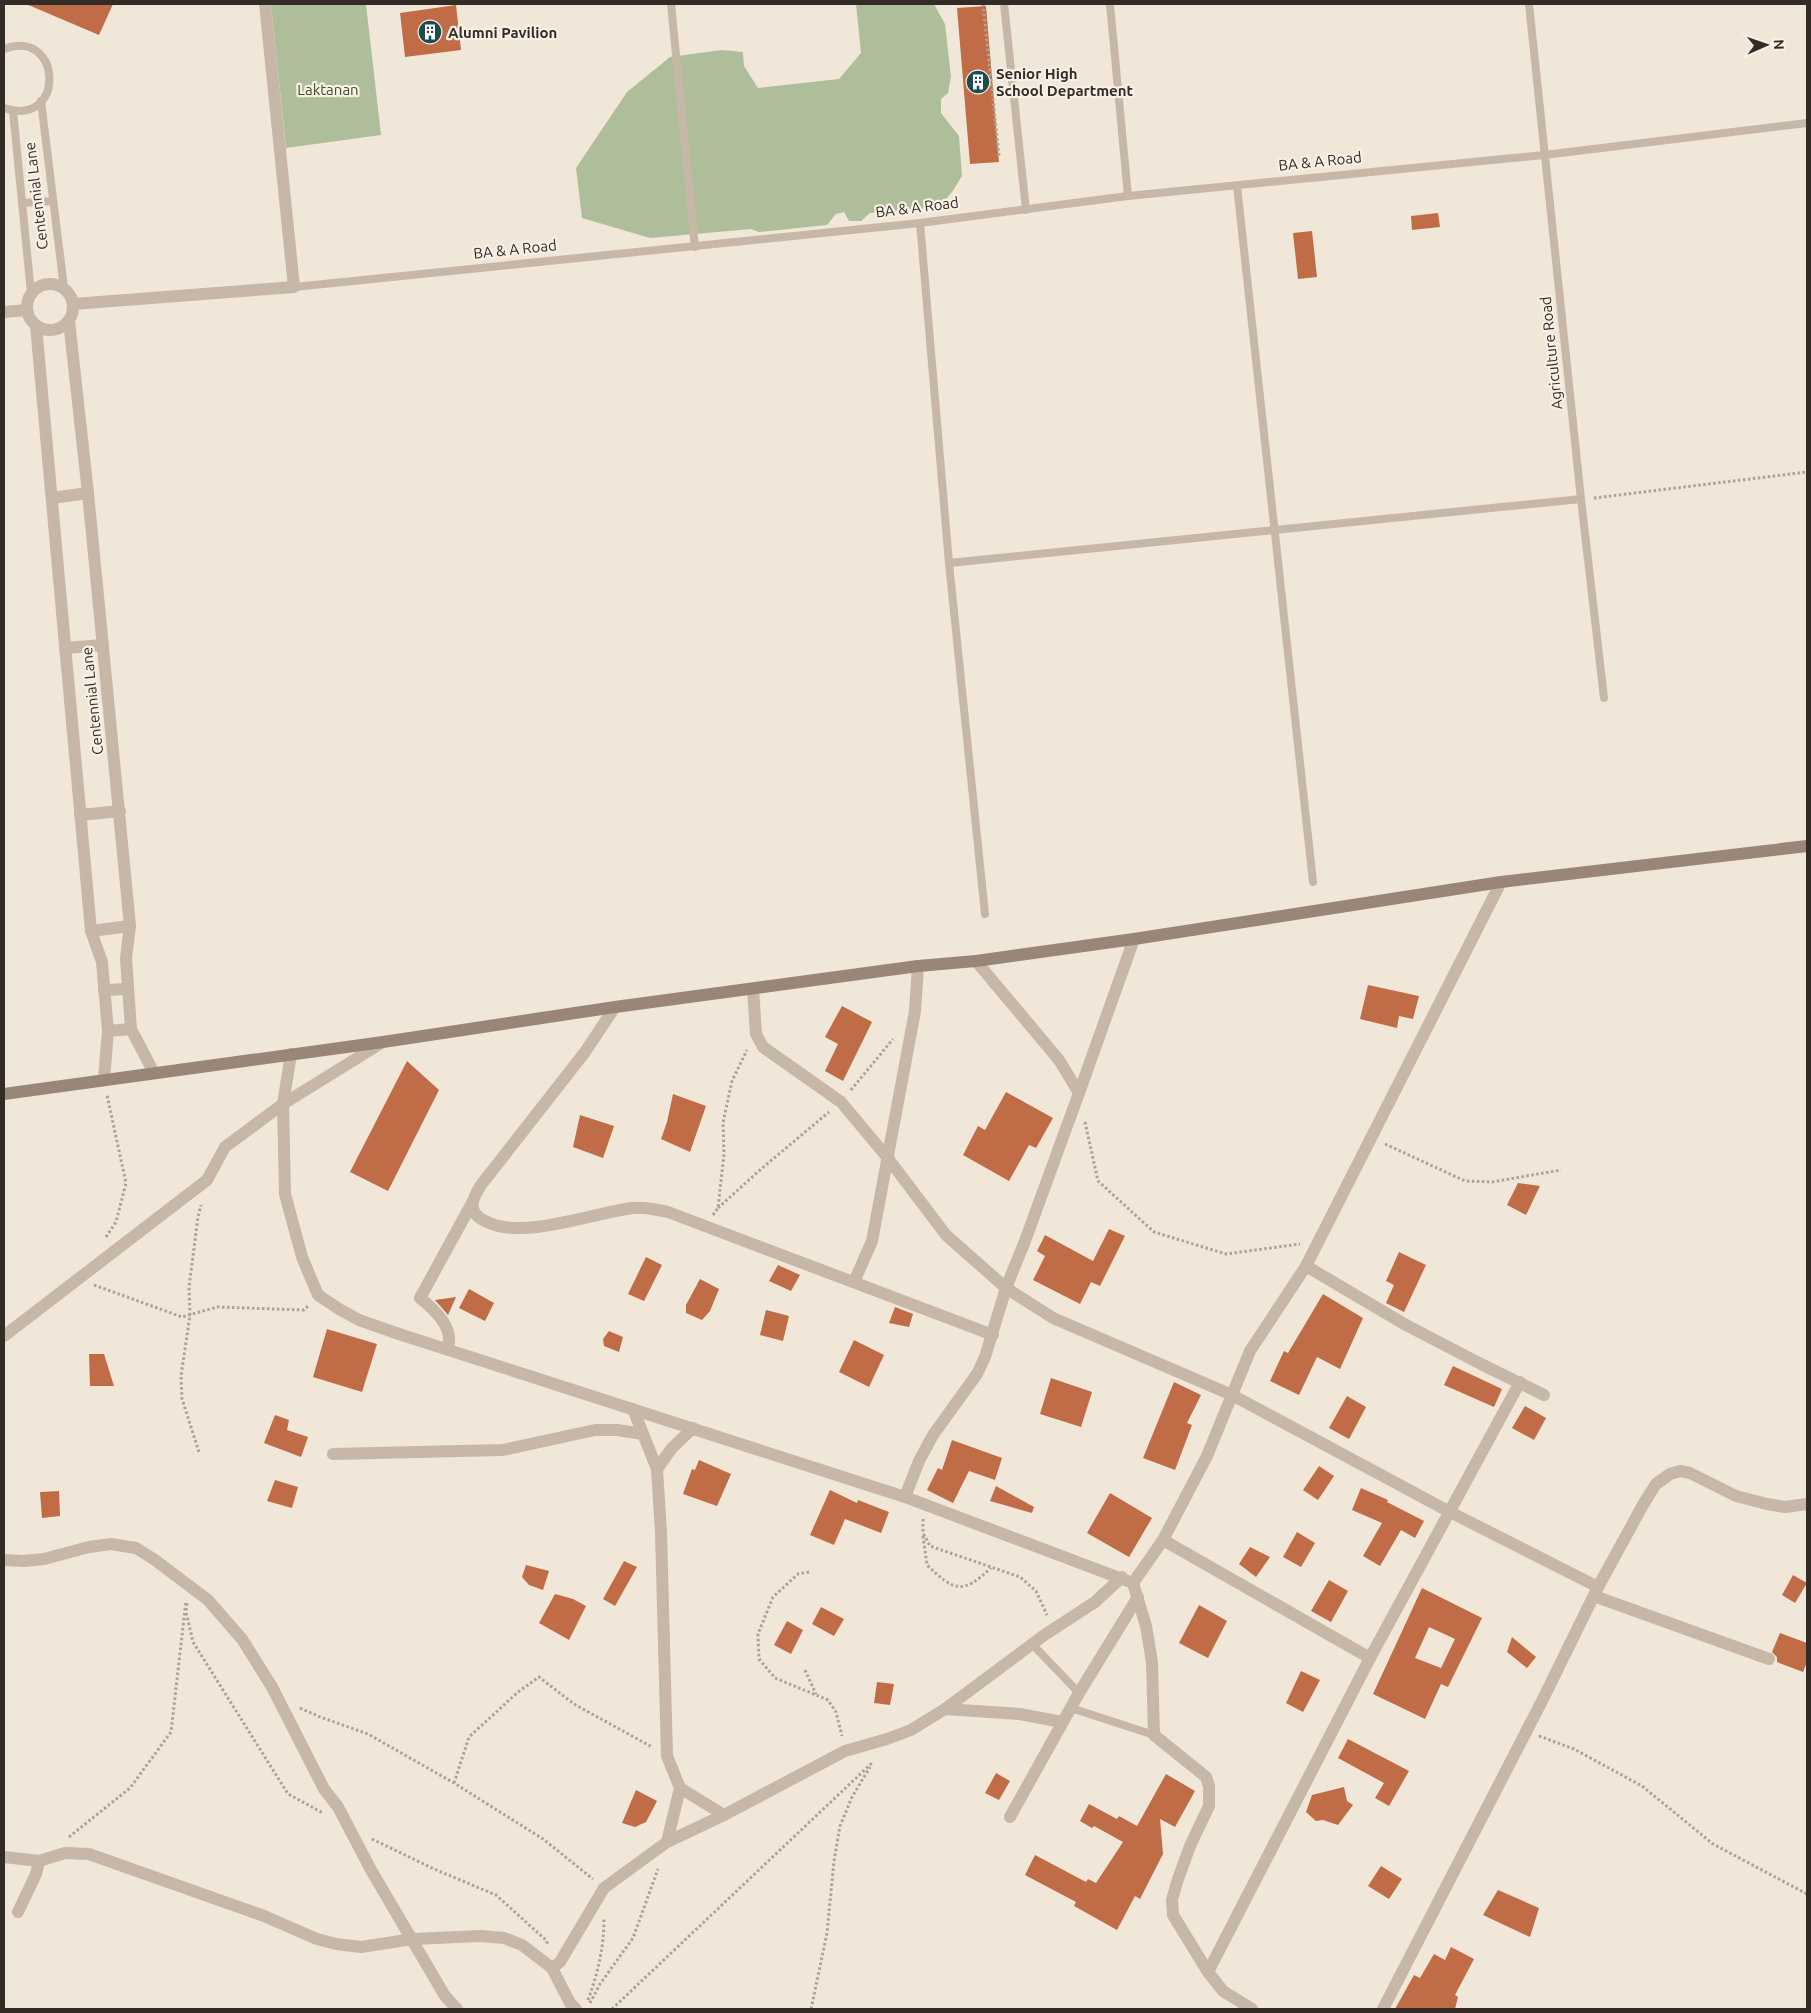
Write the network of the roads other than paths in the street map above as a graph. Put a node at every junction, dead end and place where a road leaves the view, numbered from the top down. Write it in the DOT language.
graph roads {
  1 [pos="264,4"];
  2 [pos="671,4"];
  3 [pos="1004,4"];
  4 [pos="1110,4"];
  5 [pos="1529,4"];
  6 [pos="4,49"];
  7 [pos="41,101"];
  8 [pos="4,108"];
  9 [pos="13,111"];
  10 [pos="1807,123"];
  11 [pos="1544,155"];
  12 [pos="1237,186"];
  13 [pos="1128,196"];
  14 [pos="53,201"];
  15 [pos="23,203"];
  16 [pos="1026,210"];
  17 [pos="920,223"];
  18 [pos="695,247"];
  19 [pos="294,287"];
  20 [pos="64,288"];
  21 [pos="31,293"];
  22 [pos="73,304"];
  23 [pos="27,310"];
  24 [pos="4,312"];
  25 [pos="68,321"];
  26 [pos="36,326"];
  27 [pos="88,493"];
  28 [pos="52,498"];
  29 [pos="1580,500"];
  30 [pos="1273,530"];
  31 [pos="949,563"];
  32 [pos="103,645"];
  33 [pos="65,648"];
  34 [pos="1604,698"];
  35 [pos="120,811"];
  36 [pos="80,815"];
  37 [pos="1807,846"];
  38 [pos="1313,882"];
  39 [pos="1501,882"];
  40 [pos="985,914"];
  41 [pos="130,926"];
  42 [pos="91,931"];
  43 [pos="1134,939"];
  44 [pos="976,961"];
  45 [pos="918,966"];
  46 [pos="128,989"];
  47 [pos="753,989"];
  48 [pos="104,990"];
  49 [pos="615,1007"];
  50 [pos="131,1029"];
  51 [pos="108,1031"];
  52 [pos="383,1042"];
  53 [pos="291,1054"];
  54 [pos="154,1073"];
  55 [pos="104,1079"];
  56 [pos="1079,1093"];
  57 [pos="4,1094"];
  58 [pos="283,1104"];
  59 [pos="887,1157"];
  60 [pos="472,1203"];
  61 [pos="1306,1266"];
  62 [pos="854,1282"];
  63 [pos="1006,1288"];
  64 [pos="993,1335"];
  65 [pos="4,1336"];
  66 [pos="447,1349"];
  67 [pos="1520,1382"];
  68 [pos="1232,1395"];
  69 [pos="1544,1395"];
  70 [pos="633,1409"];
  71 [pos="693,1428"];
  72 [pos="643,1434"];
  73 [pos="332,1454"];
  74 [pos="657,1469"];
  75 [pos="905,1498"];
  76 [pos="1807,1504"];
  77 [pos="1450,1512"];
  78 [pos="1163,1540"];
  79 [pos="4,1560"];
  80 [pos="1127,1580"];
  81 [pos="1596,1591"];
  82 [pos="1138,1597"];
  83 [pos="1033,1645"];
  84 [pos="1370,1658"];
  85 [pos="1769,1659"];
  86 [pos="1079,1692"];
  87 [pos="1071,1708"];
  88 [pos="945,1709"];
  89 [pos="1062,1722"];
  90 [pos="1154,1735"];
  91 [pos="680,1788"];
  92 [pos="724,1815"];
  93 [pos="1010,1817"];
  94 [pos="667,1842"];
  95 [pos="4,1857"];
  96 [pos="39,1861"];
  97 [pos="18,1912"];
  98 [pos="413,1939"];
  99 [pos="550,1967"];
  100 [pos="1208,1972"];
  101 [pos="457,2009"];
  102 [pos="576,2009"];
  103 [pos="1252,2009"];
  104 [pos="1383,2009"];
  1 -- 19 [label="street"];
  2 -- 18 [label="lane"];
  3 -- 16 [label="lane"];
  4 -- 13 [label="lane"];
  5 -- 11 [label="lane, Agriculture Road"];
  6 -- 7 [label="lane"];
  7 -- 9 [label="lane"];
  7 -- 14 [label="lane, Centennial Lane"];
  8 -- 9 [label="lane"];
  9 -- 15 [label="lane, Centennial Lane"];
  10 -- 11 [label="lane, BA & A Road"];
  11 -- 12 [label="lane, BA & A Road"];
  11 -- 29 [label="lane, Agriculture Road"];
  12 -- 13 [label="lane, BA & A Road"];
  12 -- 30 [label="lane"];
  13 -- 16 [label="lane, BA & A Road"];
  14 -- 15 [label="lane"];
  14 -- 20 [label="lane, Centennial Lane"];
  15 -- 21 [label="lane, Centennial Lane"];
  16 -- 17 [label="lane, BA & A Road"];
  17 -- 18 [label="lane, BA & A Road"];
  17 -- 31 [label="lane"];
  18 -- 19 [label="lane, BA & A Road"];
  19 -- 22 [label="street"];
  20 -- 21 [label="street"];
  20 -- 22 [label="street"];
  21 -- 23 [label="street"];
  22 -- 25 [label="street"];
  23 -- 24 [label="street"];
  23 -- 26 [label="street"];
  25 -- 26 [label="street"];
  25 -- 27 [label="street, Centennial Lane"];
  26 -- 28 [label="street, Centennial Lane"];
  27 -- 28 [label="street"];
  27 -- 32 [label="street, Centennial Lane"];
  28 -- 33 [label="street, Centennial Lane"];
  29 -- 30 [label="lane"];
  29 -- 34 [label="lane, Agriculture Road"];
  30 -- 31 [label="lane"];
  30 -- 38 [label="lane"];
  31 -- 40 [label="lane"];
  32 -- 33 [label="street"];
  32 -- 35 [label="street, Centennial Lane"];
  33 -- 36 [label="street, Centennial Lane"];
  35 -- 36 [label="street"];
  35 -- 41 [label="street, Centennial Lane"];
  36 -- 42 [label="street, Centennial Lane"];
  37 -- 39 [label="street"];
  39 -- 43 [label="street"];
  39 -- 61 [label="street"];
  41 -- 42 [label="street"];
  41 -- 46 [label="street, Centennial Lane"];
  42 -- 48 [label="street, Centennial Lane"];
  43 -- 44 [label="street"];
  43 -- 56 [label="street"];
  44 -- 45 [label="street"];
  44 -- 56 [label="street"];
  45 -- 47 [label="street"];
  45 -- 59 [label="street"];
  46 -- 48 [label="street"];
  46 -- 50 [label="street, Centennial Lane"];
  47 -- 49 [label="street"];
  47 -- 59 [label="street"];
  48 -- 51 [label="street, Centennial Lane"];
  49 -- 52 [label="street"];
  49 -- 60 [label="street"];
  50 -- 51 [label="street"];
  50 -- 54 [label="street, Centennial Lane"];
  51 -- 55 [label="street, Centennial Lane"];
  52 -- 53 [label="street"];
  52 -- 58 [label="street"];
  53 -- 54 [label="street"];
  53 -- 58 [label="street"];
  54 -- 55 [label="street"];
  55 -- 57 [label="street"];
  56 -- 63 [label="street"];
  58 -- 65 [label="street"];
  58 -- 66 [label="street"];
  59 -- 62 [label="street"];
  59 -- 63 [label="street"];
  60 -- 62 [label="street"];
  60 -- 66 [label="street"];
  61 -- 67 [label="street"];
  61 -- 68 [label="street"];
  62 -- 64 [label="street"];
  63 -- 64 [label="street"];
  63 -- 68 [label="street"];
  64 -- 75 [label="street"];
  66 -- 70 [label="street"];
  67 -- 69 [label="street"];
  67 -- 77 [label="street"];
  68 -- 77 [label="street"];
  68 -- 78 [label="street"];
  70 -- 71 [label="street"];
  70 -- 72 [label="street"];
  71 -- 74 [label="street"];
  71 -- 75 [label="street"];
  72 -- 73 [label="street"];
  72 -- 74 [label="street"];
  74 -- 91 [label="street"];
  75 -- 80 [label="street"];
  76 -- 81 [label="street"];
  77 -- 81 [label="street"];
  77 -- 84 [label="street"];
  78 -- 80 [label="street"];
  78 -- 84 [label="street"];
  79 -- 98 [label="street"];
  80 -- 82 [label="street"];
  80 -- 83 [label="street"];
  81 -- 85 [label="street"];
  81 -- 104 [label="street"];
  82 -- 86 [label="street"];
  82 -- 90 [label="street"];
  83 -- 86 [label="lane"];
  83 -- 88 [label="street"];
  84 -- 100 [label="street"];
  86 -- 87 [label="street"];
  87 -- 89 [label="street"];
  87 -- 90 [label="lane"];
  88 -- 89 [label="street"];
  88 -- 92 [label="street"];
  89 -- 93 [label="street"];
  90 -- 100 [label="street"];
  91 -- 92 [label="street"];
  91 -- 94 [label="street"];
  92 -- 94 [label="street"];
  94 -- 99 [label="street"];
  95 -- 96 [label="street"];
  96 -- 97 [label="street"];
  96 -- 98 [label="street"];
  98 -- 99 [label="street"];
  98 -- 101 [label="street"];
  99 -- 102 [label="street"];
  100 -- 103 [label="street"];
}
